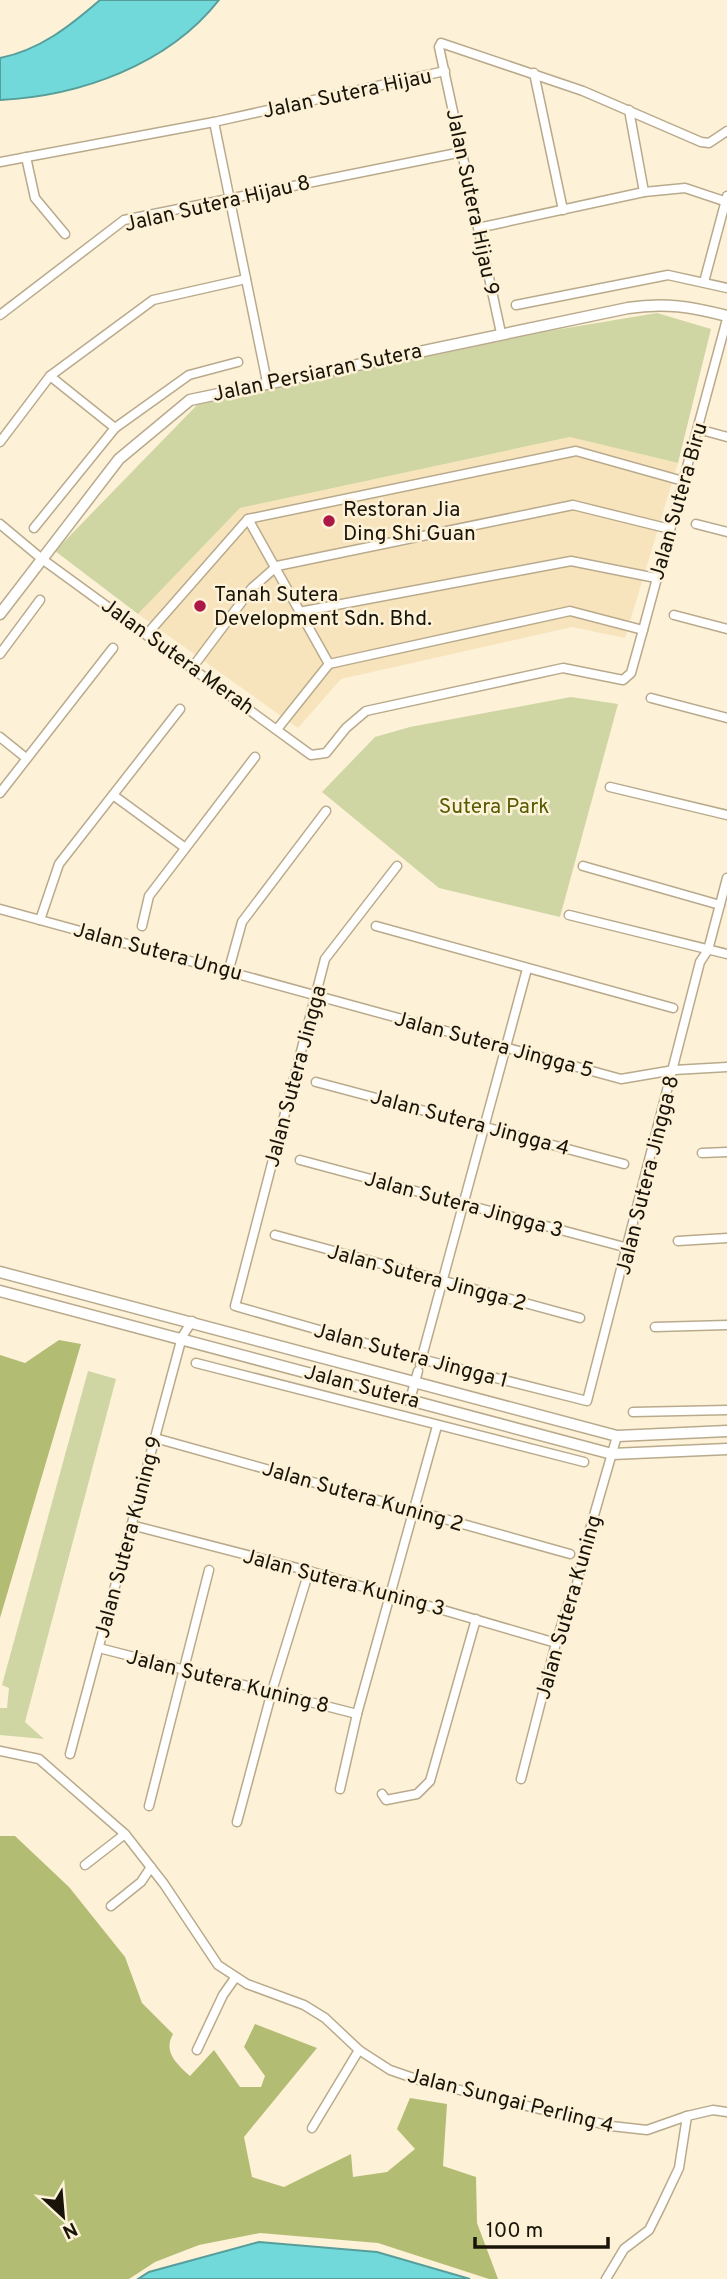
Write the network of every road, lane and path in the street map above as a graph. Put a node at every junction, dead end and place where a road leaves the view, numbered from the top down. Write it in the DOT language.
graph roads {
  1 [pos="445,71"];
  2 [pos="534,72"];
  3 [pos="629,110"];
  4 [pos="214,122"];
  5 [pos="727,131"];
  6 [pos="462,152"];
  7 [pos="26,157"];
  8 [pos="0,162"];
  9 [pos="644,192"];
  10 [pos="229,198"];
  11 [pos="727,200"];
  12 [pos="563,210"];
  13 [pos="478,228"];
  14 [pos="65,234"];
  15 [pos="246,279"];
  16 [pos="704,282"];
  17 [pos="727,288"];
  18 [pos="516,305"];
  19 [pos="0,315"];
  20 [pos="727,318"];
  21 [pos="501,333"];
  22 [pos="238,362"];
  23 [pos="50,376"];
  24 [pos="267,382"];
  25 [pos="116,428"];
  26 [pos="698,429"];
  27 [pos="727,437"];
  28 [pos="0,442"];
  29 [pos="683,481"];
  30 [pos="248,519"];
  31 [pos="0,524"];
  32 [pos="696,524"];
  33 [pos="34,528"];
  34 [pos="670,529"];
  35 [pos="727,532"];
  36 [pos="42,559"];
  37 [pos="277,566"];
  38 [pos="656,578"];
  39 [pos="40,600"];
  40 [pos="299,612"];
  41 [pos="0,614"];
  42 [pos="674,614"];
  43 [pos="643,629"];
  44 [pos="727,629"];
  45 [pos="148,633"];
  46 [pos="113,648"];
  47 [pos="0,654"];
  48 [pos="329,664"];
  49 [pos="192,668"];
  50 [pos="651,698"];
  51 [pos="180,709"];
  52 [pos="727,718"];
  53 [pos="278,728"];
  54 [pos="0,737"];
  55 [pos="311,755"];
  56 [pos="255,757"];
  57 [pos="26,758"];
  58 [pos="610,787"];
  59 [pos="0,793"];
  60 [pos="113,795"];
  61 [pos="327,811"];
  62 [pos="727,815"];
  63 [pos="184,847"];
  64 [pos="397,866"];
  65 [pos="583,866"];
  66 [pos="727,878"];
  67 [pos="720,905"];
  68 [pos="0,909"];
  69 [pos="569,915"];
  70 [pos="40,920"];
  71 [pos="142,926"];
  72 [pos="376,926"];
  73 [pos="708,950"];
  74 [pos="727,954"];
  75 [pos="527,969"];
  76 [pos="229,970"];
  77 [pos="316,994"];
  78 [pos="673,1008"];
  79 [pos="505,1046"];
  80 [pos="727,1068"];
  81 [pos="674,1070"];
  82 [pos="316,1082"];
  83 [pos="484,1125"];
  84 [pos="727,1152"];
  85 [pos="702,1153"];
  86 [pos="300,1160"];
  87 [pos="624,1164"];
  88 [pos="463,1203"];
  89 [pos="275,1235"];
  90 [pos="727,1238"];
  91 [pos="678,1241"];
  92 [pos="628,1248"];
  93 [pos="0,1272"];
  94 [pos="442,1281"];
  95 [pos="0,1291"];
  96 [pos="235,1307"];
  97 [pos="580,1318"];
  98 [pos="192,1321"];
  99 [pos="727,1325"];
  100 [pos="655,1328"];
  101 [pos="182,1338"];
  102 [pos="196,1363"];
  103 [pos="418,1369"];
  104 [pos="410,1399"];
  105 [pos="587,1401"];
  106 [pos="727,1410"];
  107 [pos="633,1412"];
  108 [pos="437,1426"];
  109 [pos="727,1431"];
  110 [pos="617,1436"];
  111 [pos="155,1438"];
  112 [pos="727,1448"];
  113 [pos="612,1454"];
  114 [pos="584,1462"];
  115 [pos="414,1510"];
  116 [pos="131,1525"];
  117 [pos="570,1553"];
  118 [pos="209,1570"];
  119 [pos="309,1571"];
  120 [pos="391,1595"];
  121 [pos="476,1619"];
  122 [pos="556,1643"];
  123 [pos="99,1648"];
  124 [pos="186,1671"];
  125 [pos="272,1691"];
  126 [pos="357,1714"];
  127 [pos="0,1751"];
  128 [pos="70,1754"];
  129 [pos="521,1779"];
  130 [pos="340,1789"];
  131 [pos="382,1794"];
  132 [pos="149,1806"];
  133 [pos="237,1822"];
  134 [pos="125,1834"];
  135 [pos="85,1865"];
  136 [pos="152,1867"];
  137 [pos="111,1906"];
  138 [pos="235,1978"];
  139 [pos="197,2050"];
  140 [pos="359,2050"];
  141 [pos="727,2112"];
  142 [pos="687,2116"];
  143 [pos="312,2128"];
  144 [pos="606,2279"];
  1 -- 2 [label="street, Jalan Sutera Hijau"];
  1 -- 4 [label="street, Jalan Sutera Hijau"];
  1 -- 6 [label="street, Jalan Sutera Hijau 9"];
  2 -- 3 [label="street, Jalan Sutera Hijau"];
  2 -- 12 [label="street"];
  3 -- 5 [label="street, Jalan Sutera Hijau"];
  3 -- 9 [label="street"];
  4 -- 7 [label="street, Jalan Sutera Hijau"];
  4 -- 10 [label="street"];
  6 -- 10 [label="street, Jalan Sutera Hijau 8"];
  6 -- 13 [label="street, Jalan Sutera Hijau 9"];
  7 -- 8 [label="street, Jalan Sutera Hijau"];
  7 -- 14 [label="street"];
  9 -- 11 [label="street"];
  9 -- 12 [label="street"];
  10 -- 15 [label="street"];
  10 -- 19 [label="street, Jalan Sutera Hijau 8"];
  11 -- 16 [label="street"];
  12 -- 13 [label="street"];
  13 -- 21 [label="street, Jalan Sutera Hijau 9"];
  15 -- 23 [label="street"];
  15 -- 24 [label="street"];
  16 -- 17 [label="street"];
  16 -- 18 [label="street"];
  20 -- 21 [label="street, Jalan Persiaran Sutera"];
  20 -- 26 [label="street, Jalan Sutera Biru"];
  21 -- 24 [label="street, Jalan Persiaran Sutera"];
  22 -- 25 [label="street"];
  23 -- 25 [label="street"];
  23 -- 28 [label="street"];
  24 -- 36 [label="street, Jalan Persiaran Sutera"];
  25 -- 33 [label="street"];
  26 -- 27 [label="street"];
  26 -- 29 [label="street, Jalan Sutera Biru"];
  29 -- 30 [label="street"];
  29 -- 34 [label="street, Jalan Sutera Biru"];
  30 -- 37 [label="street"];
  30 -- 45 [label="street"];
  31 -- 36 [label="street"];
  32 -- 35 [label="street"];
  34 -- 37 [label="street"];
  34 -- 38 [label="street, Jalan Sutera Biru"];
  36 -- 41 [label="street, Jalan Persiaran Sutera"];
  36 -- 45 [label="street, Jalan Sutera Merah"];
  37 -- 40 [label="street"];
  37 -- 49 [label="street"];
  38 -- 40 [label="street"];
  38 -- 43 [label="street, Jalan Sutera Biru"];
  39 -- 47 [label="street"];
  40 -- 48 [label="street"];
  42 -- 44 [label="street"];
  43 -- 48 [label="street"];
  43 -- 55 [label="street, Jalan Sutera Biru"];
  45 -- 49 [label="street, Jalan Sutera Merah"];
  46 -- 57 [label="street"];
  48 -- 53 [label="street"];
  49 -- 53 [label="street, Jalan Sutera Merah"];
  50 -- 52 [label="street"];
  51 -- 60 [label="street"];
  53 -- 55 [label="street, Jalan Sutera Merah"];
  54 -- 57 [label="street"];
  56 -- 63 [label="street"];
  57 -- 59 [label="street"];
  58 -- 62 [label="street"];
  60 -- 63 [label="street"];
  60 -- 70 [label="street"];
  61 -- 76 [label="street"];
  63 -- 71 [label="street"];
  64 -- 77 [label="street, Jalan Sutera Jingga"];
  65 -- 67 [label="street"];
  66 -- 67 [label="street, Jalan Sutera Jingga 8"];
  67 -- 73 [label="street, Jalan Sutera Jingga 8"];
  68 -- 70 [label="street, Jalan Sutera Ungu"];
  69 -- 73 [label="street"];
  70 -- 76 [label="street, Jalan Sutera Ungu"];
  72 -- 75 [label="street"];
  73 -- 74 [label="street"];
  73 -- 81 [label="street, Jalan Sutera Jingga 8"];
  75 -- 78 [label="street"];
  75 -- 79 [label="street"];
  76 -- 77 [label="street, Jalan Sutera Ungu"];
  77 -- 79 [label="street, Jalan Sutera Jingga 5"];
  77 -- 96 [label="street, Jalan Sutera Jingga"];
  79 -- 81 [label="street, Jalan Sutera Jingga 5"];
  79 -- 83 [label="street"];
  80 -- 81 [label="street, Jalan Sutera Jingga 5"];
  81 -- 92 [label="street, Jalan Sutera Jingga 8"];
  82 -- 83 [label="street, Jalan Sutera Jingga 4"];
  83 -- 87 [label="street, Jalan Sutera Jingga 4"];
  83 -- 88 [label="street"];
  84 -- 85 [label="street"];
  86 -- 88 [label="street, Jalan Sutera Jingga 3"];
  88 -- 92 [label="street, Jalan Sutera Jingga 3"];
  88 -- 94 [label="street"];
  89 -- 94 [label="street, Jalan Sutera Jingga 2"];
  90 -- 91 [label="street"];
  92 -- 105 [label="street, Jalan Sutera Jingga 8"];
  93 -- 98 [label="street, Jalan Sutera"];
  94 -- 97 [label="street, Jalan Sutera Jingga 2"];
  94 -- 103 [label="street"];
  95 -- 101 [label="street, Jalan Sutera"];
  96 -- 103 [label="street, Jalan Sutera Jingga 1"];
  98 -- 101 [label="street, Jalan Sutera Kuning 9"];
  98 -- 103 [label="street, Jalan Sutera"];
  99 -- 100 [label="street"];
  101 -- 104 [label="street, Jalan Sutera"];
  101 -- 111 [label="street, Jalan Sutera Kuning 9"];
  102 -- 108 [label="street"];
  103 -- 104 [label="street"];
  103 -- 105 [label="street, Jalan Sutera Jingga 1"];
  103 -- 110 [label="street, Jalan Sutera"];
  104 -- 113 [label="street, Jalan Sutera"];
  106 -- 107 [label="street"];
  108 -- 114 [label="street"];
  108 -- 115 [label="street"];
  109 -- 110 [label="street, Jalan Sutera"];
  110 -- 113 [label="street, Jalan Sutera Kuning"];
  111 -- 115 [label="street, Jalan Sutera Kuning 2"];
  111 -- 116 [label="street, Jalan Sutera Kuning 9"];
  112 -- 113 [label="street, Jalan Sutera"];
  113 -- 122 [label="street, Jalan Sutera Kuning"];
  115 -- 117 [label="street, Jalan Sutera Kuning 2"];
  115 -- 120 [label="street"];
  116 -- 119 [label="street, Jalan Sutera Kuning 3"];
  116 -- 123 [label="street, Jalan Sutera Kuning 9"];
  118 -- 124 [label="street"];
  119 -- 120 [label="street, Jalan Sutera Kuning 3"];
  119 -- 125 [label="street"];
  120 -- 121 [label="street, Jalan Sutera Kuning 3"];
  120 -- 126 [label="street"];
  121 -- 122 [label="street, Jalan Sutera Kuning 3"];
  121 -- 131 [label="street"];
  122 -- 129 [label="street, Jalan Sutera Kuning"];
  123 -- 124 [label="street, Jalan Sutera Kuning 8"];
  123 -- 128 [label="street, Jalan Sutera Kuning 9"];
  124 -- 125 [label="street, Jalan Sutera Kuning 8"];
  124 -- 132 [label="street"];
  125 -- 126 [label="street, Jalan Sutera Kuning 8"];
  125 -- 133 [label="street"];
  126 -- 130 [label="street"];
  127 -- 134 [label="street, Jalan Sungai Perling 4"];
  134 -- 135 [label="street"];
  134 -- 136 [label="street, Jalan Sungai Perling 4"];
  136 -- 137 [label="street"];
  136 -- 138 [label="street, Jalan Sungai Perling 4"];
  138 -- 139 [label="street"];
  138 -- 140 [label="street, Jalan Sungai Perling 4"];
  140 -- 142 [label="street, Jalan Sungai Perling 4"];
  140 -- 143 [label="street"];
  141 -- 142 [label="street, Jalan Sungai Perling 4"];
  142 -- 144 [label="street"];
}
